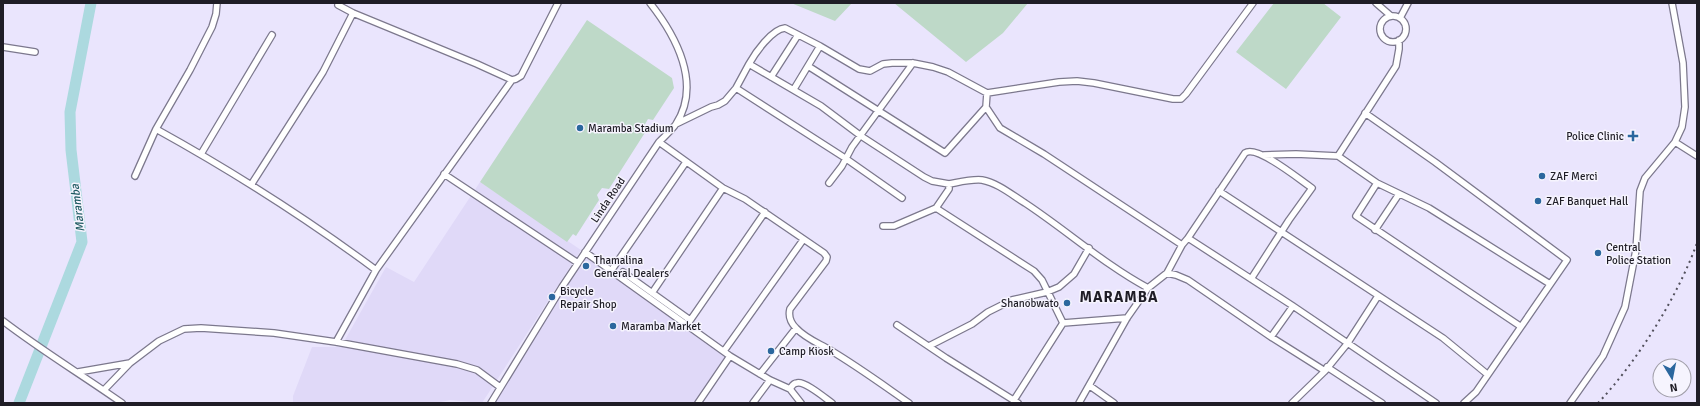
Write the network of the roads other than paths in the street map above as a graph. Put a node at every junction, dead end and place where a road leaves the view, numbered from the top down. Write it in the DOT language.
graph roads {
  1 [pos="217,3"];
  2 [pos="558,3"];
  3 [pos="650,3"];
  4 [pos="1253,3"];
  5 [pos="1376,3"];
  6 [pos="1408,3"];
  7 [pos="1672,3"];
  8 [pos="337,4"];
  9 [pos="354,13"];
  10 [pos="1391,16"];
  11 [pos="1400,18"];
  12 [pos="272,35"];
  13 [pos="798,35"];
  14 [pos="1399,40"];
  15 [pos="820,46"];
  16 [pos="3,47"];
  17 [pos="35,52"];
  18 [pos="913,63"];
  19 [pos="749,64"];
  20 [pos="808,66"];
  21 [pos="771,77"];
  22 [pos="512,80"];
  23 [pos="736,88"];
  24 [pos="794,89"];
  25 [pos="987,93"];
  26 [pos="986,107"];
  27 [pos="878,112"];
  28 [pos="1365,113"];
  29 [pos="676,124"];
  30 [pos="156,129"];
  31 [pos="861,136"];
  32 [pos="659,142"];
  33 [pos="1675,142"];
  34 [pos="201,154"];
  35 [pos="1263,155"];
  36 [pos="1338,156"];
  37 [pos="1697,156"];
  38 [pos="845,158"];
  39 [pos="686,162"];
  40 [pos="444,174"];
  41 [pos="135,176"];
  42 [pos="829,183"];
  43 [pos="1377,183"];
  44 [pos="949,184"];
  45 [pos="251,185"];
  46 [pos="723,188"];
  47 [pos="1219,191"];
  48 [pos="1399,194"];
  49 [pos="902,198"];
  50 [pos="936,208"];
  51 [pos="765,212"];
  52 [pos="884,226"];
  53 [pos="1375,230"];
  54 [pos="1282,231"];
  55 [pos="1188,238"];
  56 [pos="803,240"];
  57 [pos="1182,245"];
  58 [pos="1089,248"];
  59 [pos="585,252"];
  60 [pos="578,263"];
  61 [pos="376,270"];
  62 [pos="611,271"];
  63 [pos="623,272"];
  64 [pos="1167,273"];
  65 [pos="1251,279"];
  66 [pos="1550,284"];
  67 [pos="1148,288"];
  68 [pos="1047,292"];
  69 [pos="652,293"];
  70 [pos="1378,296"];
  71 [pos="1293,306"];
  72 [pos="1128,318"];
  73 [pos="3,321"];
  74 [pos="688,323"];
  75 [pos="1063,324"];
  76 [pos="897,325"];
  77 [pos="1520,326"];
  78 [pos="796,328"];
  79 [pos="1271,337"];
  80 [pos="336,342"];
  81 [pos="1347,344"];
  82 [pos="929,346"];
  83 [pos="724,351"];
  84 [pos="730,356"];
  85 [pos="130,363"];
  86 [pos="1326,369"];
  87 [pos="78,372"];
  88 [pos="760,374"];
  89 [pos="1488,374"];
  90 [pos="770,380"];
  91 [pos="1090,386"];
  92 [pos="500,387"];
  93 [pos="790,389"];
  94 [pos="104,390"];
  95 [pos="1016,401"];
  96 [pos="122,403"];
  97 [pos="491,403"];
  98 [pos="698,403"];
  99 [pos="753,403"];
  100 [pos="800,403"];
  101 [pos="832,403"];
  102 [pos="909,403"];
  103 [pos="1079,403"];
  104 [pos="1114,403"];
  105 [pos="1292,403"];
  106 [pos="1382,403"];
  107 [pos="1436,403"];
  108 [pos="1464,403"];
  109 [pos="1570,403"];
  1 -- 30 [label="street"];
  2 -- 22 [label="street"];
  3 -- 29 [label="street, Linda Road"];
  4 -- 25 [label="street"];
  5 -- 10 [label="street"];
  6 -- 11 [label="street"];
  7 -- 33 [label="street"];
  8 -- 9 [label="street"];
  9 -- 22 [label="street"];
  9 -- 45 [label="street"];
  10 -- 11 [label="street"];
  10 -- 14 [label="street"];
  11 -- 14 [label="street"];
  12 -- 34 [label="street"];
  13 -- 15 [label="street"];
  13 -- 19 [label="street"];
  13 -- 21 [label="street"];
  14 -- 28 [label="street"];
  15 -- 18 [label="street"];
  15 -- 20 [label="street"];
  16 -- 17 [label="street"];
  18 -- 25 [label="street"];
  18 -- 27 [label="street"];
  19 -- 21 [label="street"];
  19 -- 23 [label="street"];
  20 -- 24 [label="street"];
  20 -- 27 [label="street"];
  21 -- 24 [label="street"];
  22 -- 40 [label="street"];
  23 -- 29 [label="street"];
  23 -- 38 [label="street"];
  24 -- 31 [label="street"];
  25 -- 26 [label="street"];
  26 -- 27 [label="street"];
  26 -- 57 [label="street"];
  27 -- 31 [label="street"];
  28 -- 36 [label="street"];
  28 -- 66 [label="street"];
  29 -- 32 [label="street, Linda Road"];
  30 -- 34 [label="street"];
  30 -- 41 [label="street"];
  31 -- 38 [label="street"];
  31 -- 44 [label="street"];
  32 -- 39 [label="street"];
  32 -- 59 [label="street, Linda Road"];
  33 -- 37 [label="street"];
  33 -- 109 [label="street"];
  34 -- 45 [label="street"];
  35 -- 36 [label="street"];
  35 -- 47 [label="street"];
  35 -- 54 [label="street"];
  36 -- 43 [label="street"];
  38 -- 42 [label="street"];
  38 -- 49 [label="street"];
  39 -- 46 [label="street"];
  39 -- 62 [label="street"];
  40 -- 60 [label="street"];
  40 -- 61 [label="street"];
  43 -- 48 [label="street"];
  43 -- 53 [label="street"];
  44 -- 50 [label="street"];
  44 -- 58 [label="street"];
  45 -- 61 [label="street"];
  46 -- 51 [label="street"];
  46 -- 69 [label="street"];
  47 -- 54 [label="street"];
  47 -- 55 [label="street"];
  48 -- 53 [label="street"];
  48 -- 66 [label="street"];
  50 -- 52 [label="street"];
  50 -- 68 [label="street"];
  51 -- 56 [label="street"];
  51 -- 74 [label="street"];
  53 -- 77 [label="street"];
  54 -- 65 [label="street"];
  54 -- 70 [label="street"];
  55 -- 57 [label="street"];
  55 -- 65 [label="street"];
  56 -- 78 [label="street"];
  56 -- 83 [label="street"];
  57 -- 64 [label="street"];
  58 -- 67 [label="street"];
  58 -- 68 [label="street"];
  59 -- 60 [label="street, Linda Road"];
  59 -- 62 [label="street"];
  60 -- 92 [label="street, Linda Road"];
  61 -- 80 [label="street"];
  62 -- 74 [label="street"];
  63 -- 69 [label="street"];
  64 -- 67 [label="street"];
  64 -- 79 [label="street"];
  65 -- 71 [label="street"];
  66 -- 77 [label="street"];
  67 -- 72 [label="street"];
  68 -- 75 [label="street"];
  68 -- 82 [label="street"];
  69 -- 74 [label="street"];
  70 -- 81 [label="street"];
  70 -- 89 [label="street"];
  71 -- 79 [label="street"];
  71 -- 81 [label="street"];
  72 -- 75 [label="street"];
  72 -- 91 [label="street"];
  73 -- 87 [label="street"];
  74 -- 83 [label="street"];
  75 -- 95 [label="street"];
  76 -- 82 [label="street"];
  77 -- 89 [label="street"];
  78 -- 88 [label="street"];
  78 -- 102 [label="street"];
  79 -- 86 [label="street"];
  80 -- 85 [label="street"];
  80 -- 92 [label="street"];
  81 -- 86 [label="street"];
  81 -- 107 [label="street"];
  82 -- 95 [label="street"];
  83 -- 84 [label="street"];
  84 -- 88 [label="street"];
  84 -- 98 [label="street"];
  85 -- 87 [label="street"];
  85 -- 94 [label="street"];
  86 -- 105 [label="street"];
  86 -- 106 [label="street"];
  87 -- 94 [label="street"];
  88 -- 90 [label="street"];
  89 -- 108 [label="street"];
  90 -- 93 [label="street"];
  90 -- 99 [label="street"];
  91 -- 103 [label="street"];
  91 -- 104 [label="street"];
  92 -- 97 [label="street, Linda Road"];
  93 -- 100 [label="street"];
  93 -- 101 [label="street"];
  94 -- 96 [label="street"];
}
